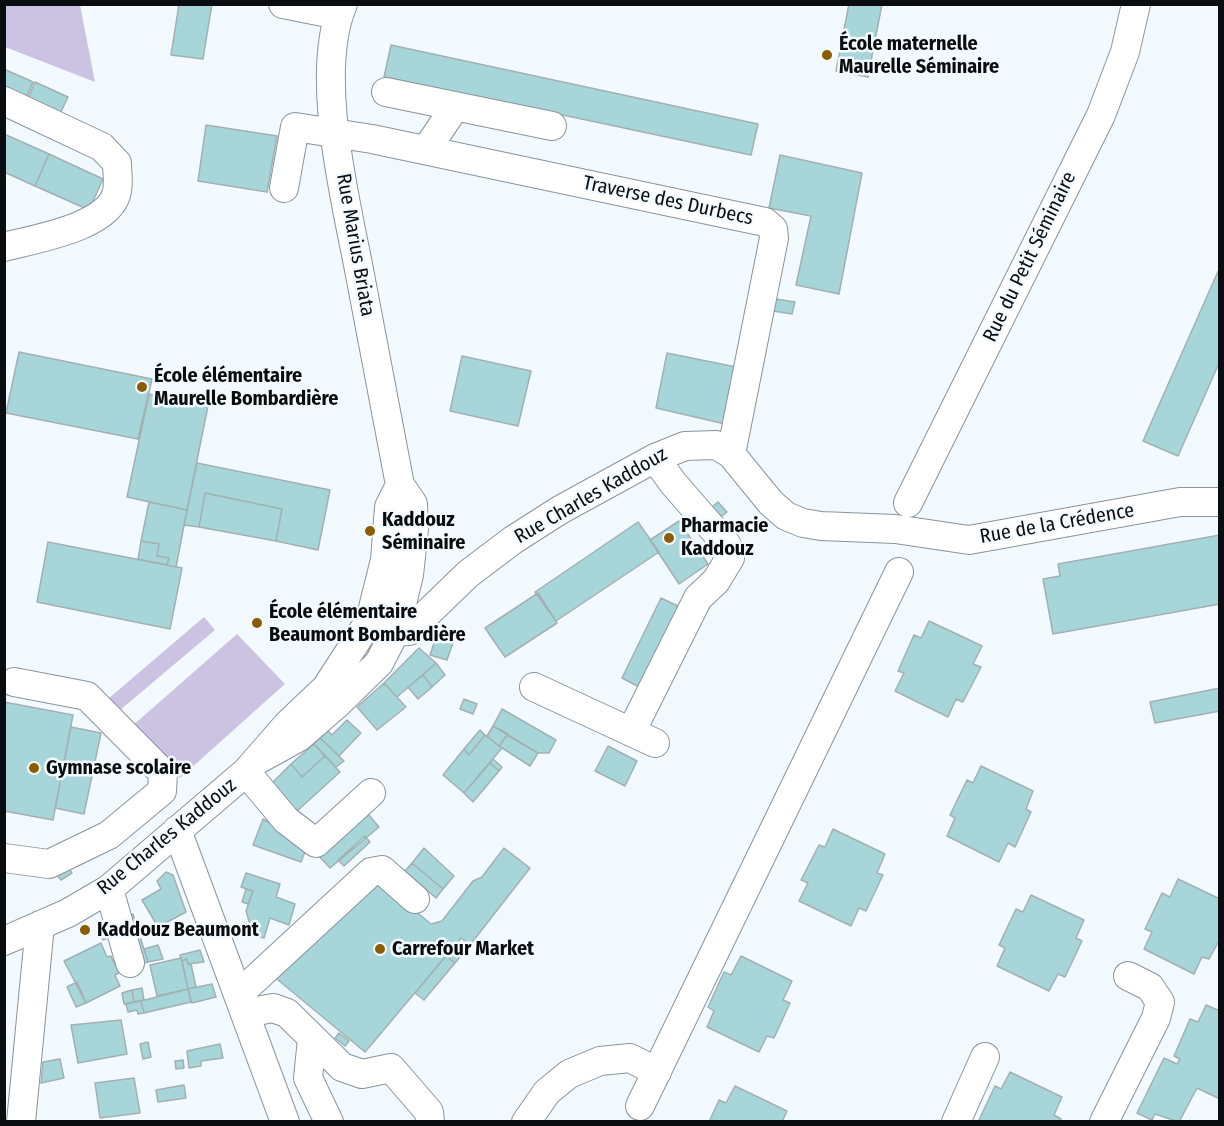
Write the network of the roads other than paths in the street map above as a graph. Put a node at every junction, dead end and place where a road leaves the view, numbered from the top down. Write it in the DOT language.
graph roads {
  1 [pos="283,4"];
  2 [pos="1136,4"];
  3 [pos="340,10"];
  4 [pos="386,92"];
  5 [pos="4,101"];
  6 [pos="455,107"];
  7 [pos="552,126"];
  8 [pos="336,132"];
  9 [pos="426,150"];
  10 [pos="284,188"];
  11 [pos="4,247"];
  12 [pos="731,454"];
  13 [pos="655,458"];
  14 [pos="1220,502"];
  15 [pos="908,503"];
  16 [pos="899,572"];
  17 [pos="383,626"];
  18 [pos="14,682"];
  19 [pos="534,687"];
  20 [pos="253,765"];
  21 [pos="371,793"];
  22 [pos="177,830"];
  23 [pos="4,858"];
  24 [pos="109,889"];
  25 [pos="416,899"];
  26 [pos="40,925"];
  27 [pos="4,941"];
  28 [pos="130,963"];
  29 [pos="1128,976"];
  30 [pos="242,1004"];
  31 [pos="312,1039"];
  32 [pos="985,1057"];
  33 [pos="657,1072"];
  34 [pos="640,1106"];
  35 [pos="21,1122"];
  36 [pos="285,1122"];
  37 [pos="329,1122"];
  38 [pos="430,1122"];
  39 [pos="526,1122"];
  40 [pos="956,1122"];
  41 [pos="1104,1122"];
  1 -- 3 [label="street"];
  2 -- 15 [label="street, Rue du Petit Séminaire"];
  3 -- 8 [label="street, Rue Marius Briata"];
  4 -- 6 [label="street"];
  5 -- 11 [label="street"];
  6 -- 7 [label="street"];
  6 -- 9 [label="street"];
  8 -- 9 [label="street, Traverse des Durbecs"];
  8 -- 10 [label="street, Traverse des Durbecs"];
  8 -- 17 [label="street, Rue Marius Briata"];
  9 -- 12 [label="street, Traverse des Durbecs"];
  12 -- 13 [label="street, Rue Charles Kaddouz"];
  12 -- 14 [label="street, Rue de la Crédence"];
  13 -- 17 [label="street, Rue Charles Kaddouz"];
  13 -- 19 [label="street"];
  16 -- 33 [label="street"];
  17 -- 20 [label="street, Rue Charles Kaddouz"];
  18 -- 23 [label="street"];
  20 -- 21 [label="street"];
  20 -- 22 [label="street, Rue Charles Kaddouz"];
  22 -- 24 [label="street, Rue Charles Kaddouz"];
  22 -- 30 [label="street"];
  24 -- 26 [label="street, Rue Charles Kaddouz"];
  24 -- 28 [label="street"];
  25 -- 30 [label="street"];
  26 -- 27 [label="street, Rue Charles Kaddouz"];
  26 -- 35 [label="street"];
  29 -- 41 [label="street"];
  30 -- 31 [label="street"];
  30 -- 36 [label="street"];
  31 -- 37 [label="street"];
  31 -- 38 [label="street"];
  32 -- 40 [label="street"];
  33 -- 34 [label="street"];
  33 -- 39 [label="street"];
}
